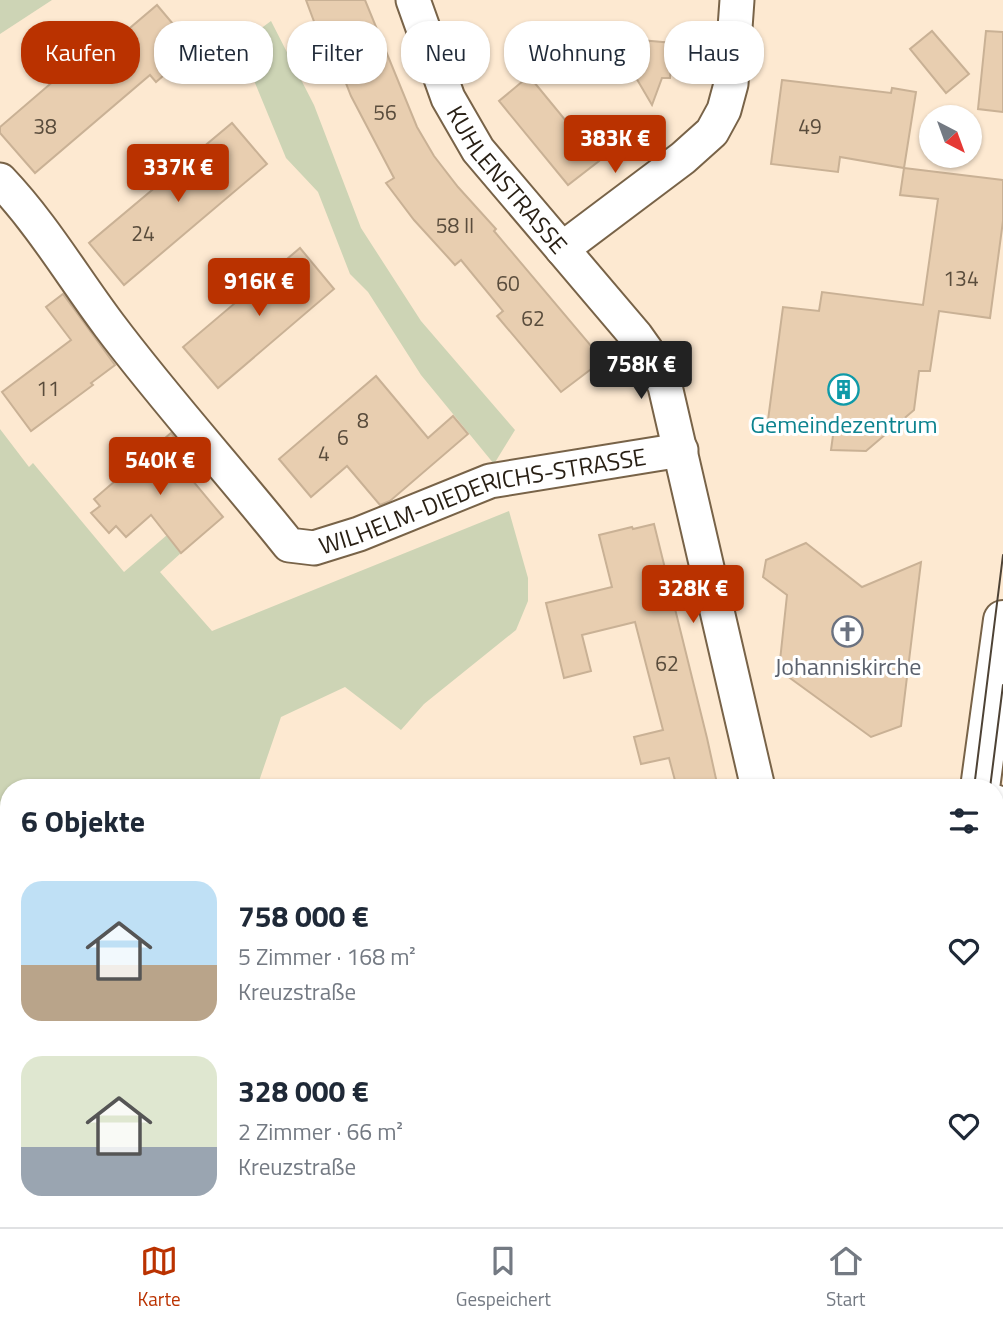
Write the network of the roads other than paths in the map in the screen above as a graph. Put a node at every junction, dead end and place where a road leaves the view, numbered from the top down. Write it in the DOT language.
graph roads {
  1 [pos="414,0"];
  2 [pos="737,0"];
  3 [pos="0,180"];
  4 [pos="562,249"];
  5 [pos="681,450"];
  6 [pos="1003,620"];
  7 [pos="756,779"];
  8 [pos="982,779"];
  1 -- 4 [label="street, KUHLENSTRASSE"];
  2 -- 4 [label="street"];
  3 -- 5 [label="street, WILHELM-DIEDERICHS-STRASSE"];
  4 -- 5 [label="street, KUHLENSTRASSE"];
  5 -- 7 [label="street, KUHLENSTRASSE"];
  6 -- 8 [label="main road"];
}
